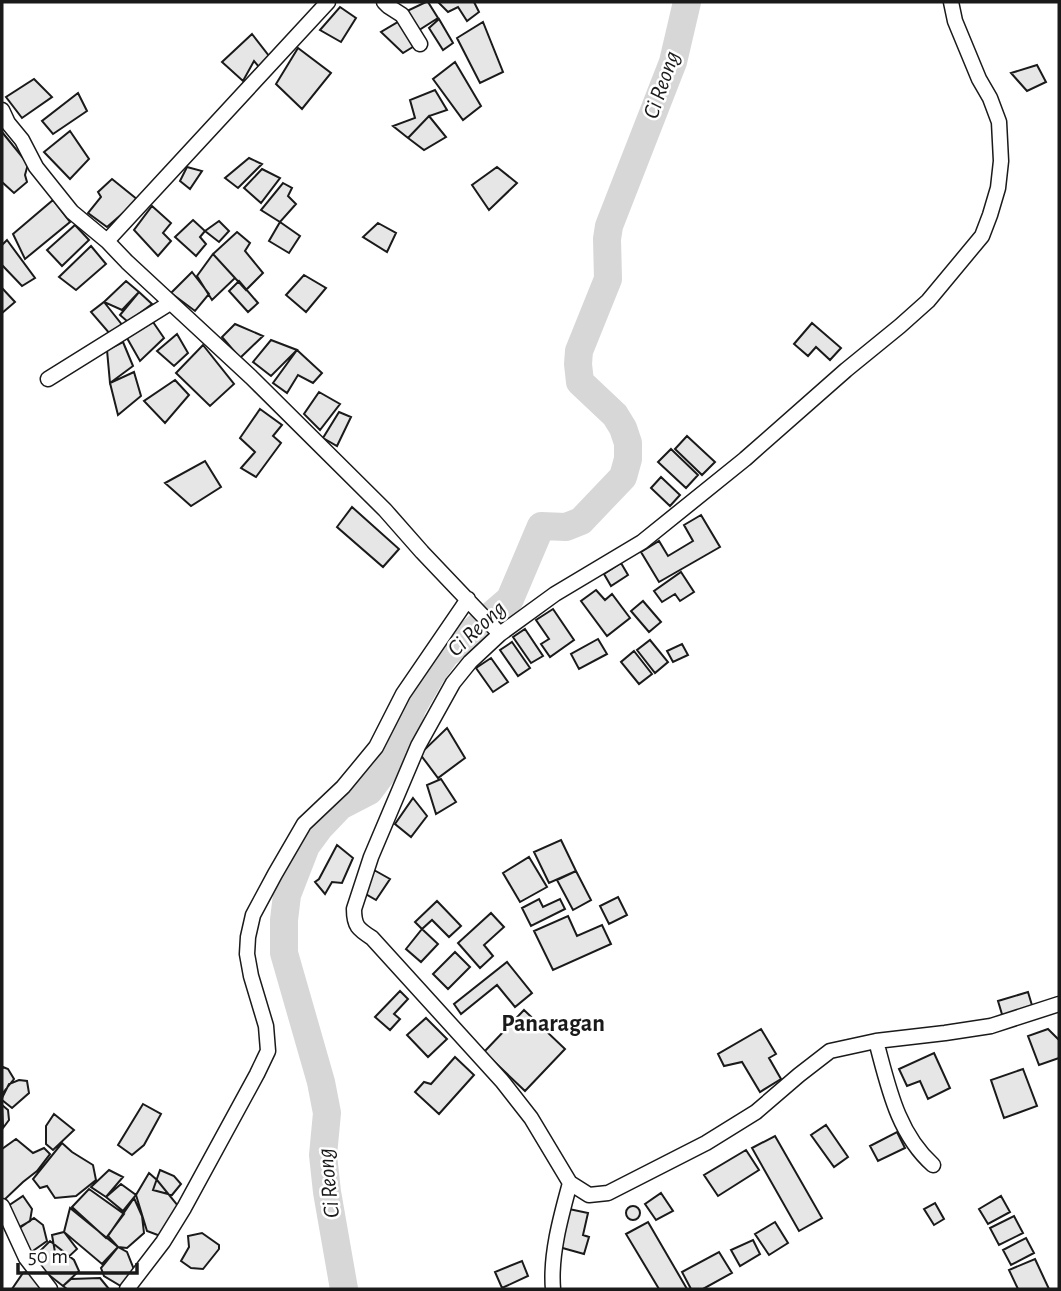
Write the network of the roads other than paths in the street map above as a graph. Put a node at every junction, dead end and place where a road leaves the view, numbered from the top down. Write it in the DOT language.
graph roads {
  1 [pos="328,2"];
  2 [pos="384,2"];
  3 [pos="951,2"];
  4 [pos="420,44"];
  5 [pos="2,110"];
  6 [pos="107,241"];
  7 [pos="170,303"];
  8 [pos="48,379"];
  9 [pos="470,602"];
  10 [pos="495,629"];
  11 [pos="1059,1004"];
  12 [pos="876,1041"];
  13 [pos="933,1165"];
  14 [pos="570,1183"];
  15 [pos="2,1206"];
  16 [pos="50,1289"];
  17 [pos="127,1289"];
  18 [pos="553,1289"];
  1 -- 6 [label="street"];
  2 -- 4 [label="street"];
  3 -- 10 [label="street"];
  5 -- 6 [label="street"];
  6 -- 7 [label="street"];
  7 -- 8 [label="street"];
  7 -- 9 [label="street"];
  9 -- 10 [label="street"];
  9 -- 17 [label="street"];
  10 -- 14 [label="street"];
  11 -- 12 [label="street"];
  12 -- 13 [label="street"];
  12 -- 14 [label="street"];
  14 -- 18 [label="street"];
  15 -- 16 [label="street"];
}
